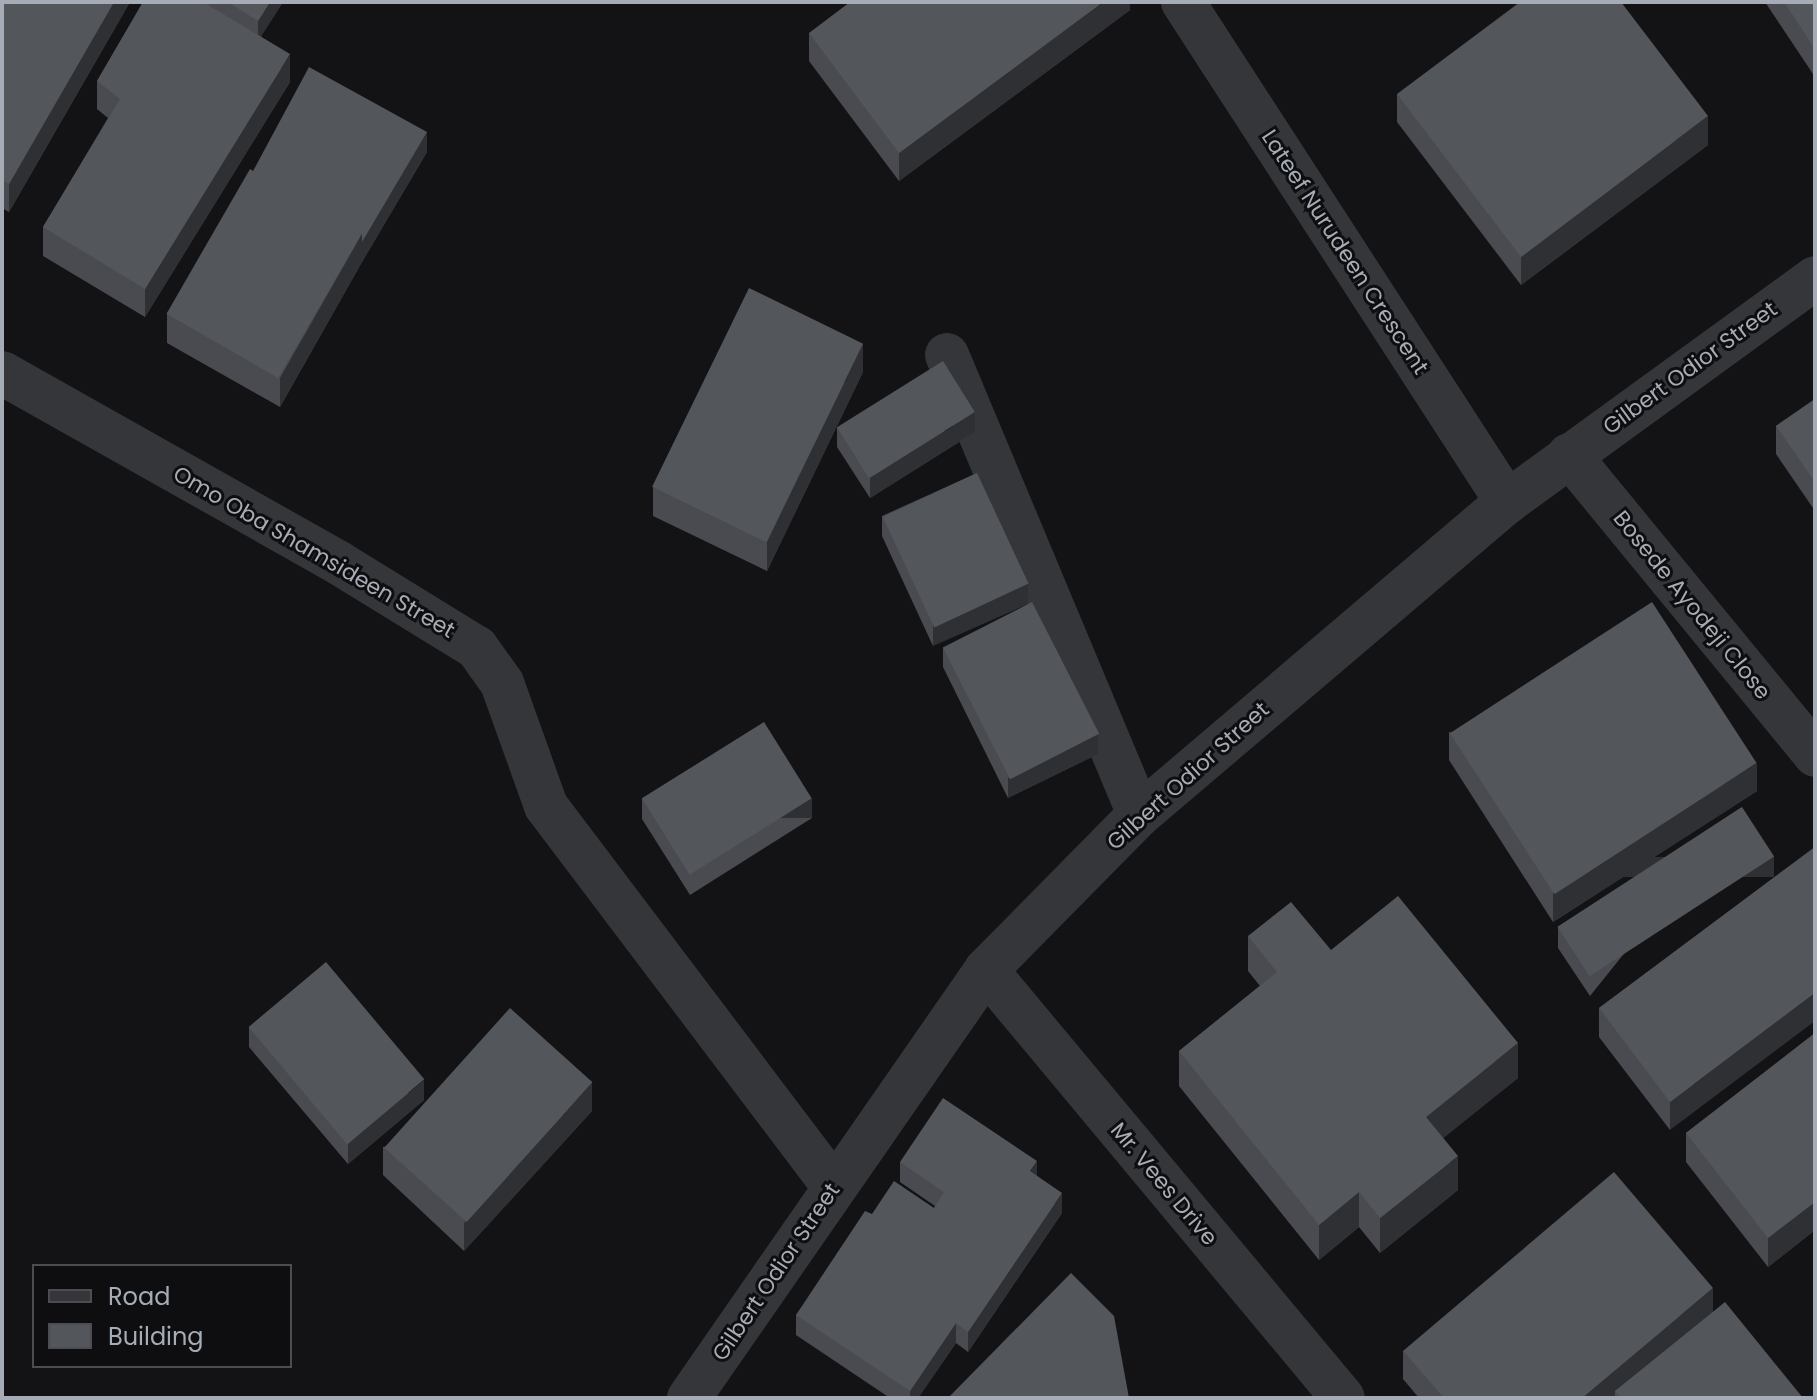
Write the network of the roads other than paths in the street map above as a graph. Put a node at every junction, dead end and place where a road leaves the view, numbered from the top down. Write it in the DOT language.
graph roads {
  1 [pos="1183,2"];
  2 [pos="1815,278"];
  3 [pos="947,355"];
  4 [pos="2,373"];
  5 [pos="1569,455"];
  6 [pos="1507,502"];
  7 [pos="1815,755"];
  8 [pos="1139,815"];
  9 [pos="986,970"];
  10 [pos="833,1186"];
  11 [pos="689,1398"];
  12 [pos="1343,1398"];
  1 -- 6 [label="street, Lateef Nurudeen Crescent"];
  2 -- 5 [label="street, Gilbert Odior Street"];
  3 -- 8 [label="street"];
  4 -- 10 [label="street, Omo Oba Shamsideen Street"];
  5 -- 6 [label="street, Gilbert Odior Street"];
  5 -- 7 [label="street, Bosede Ayodeji Close"];
  6 -- 8 [label="street, Gilbert Odior Street"];
  8 -- 9 [label="street, Gilbert Odior Street"];
  9 -- 10 [label="street, Gilbert Odior Street"];
  9 -- 12 [label="street, Mr. Vees Drive"];
  10 -- 11 [label="street, Gilbert Odior Street"];
}
